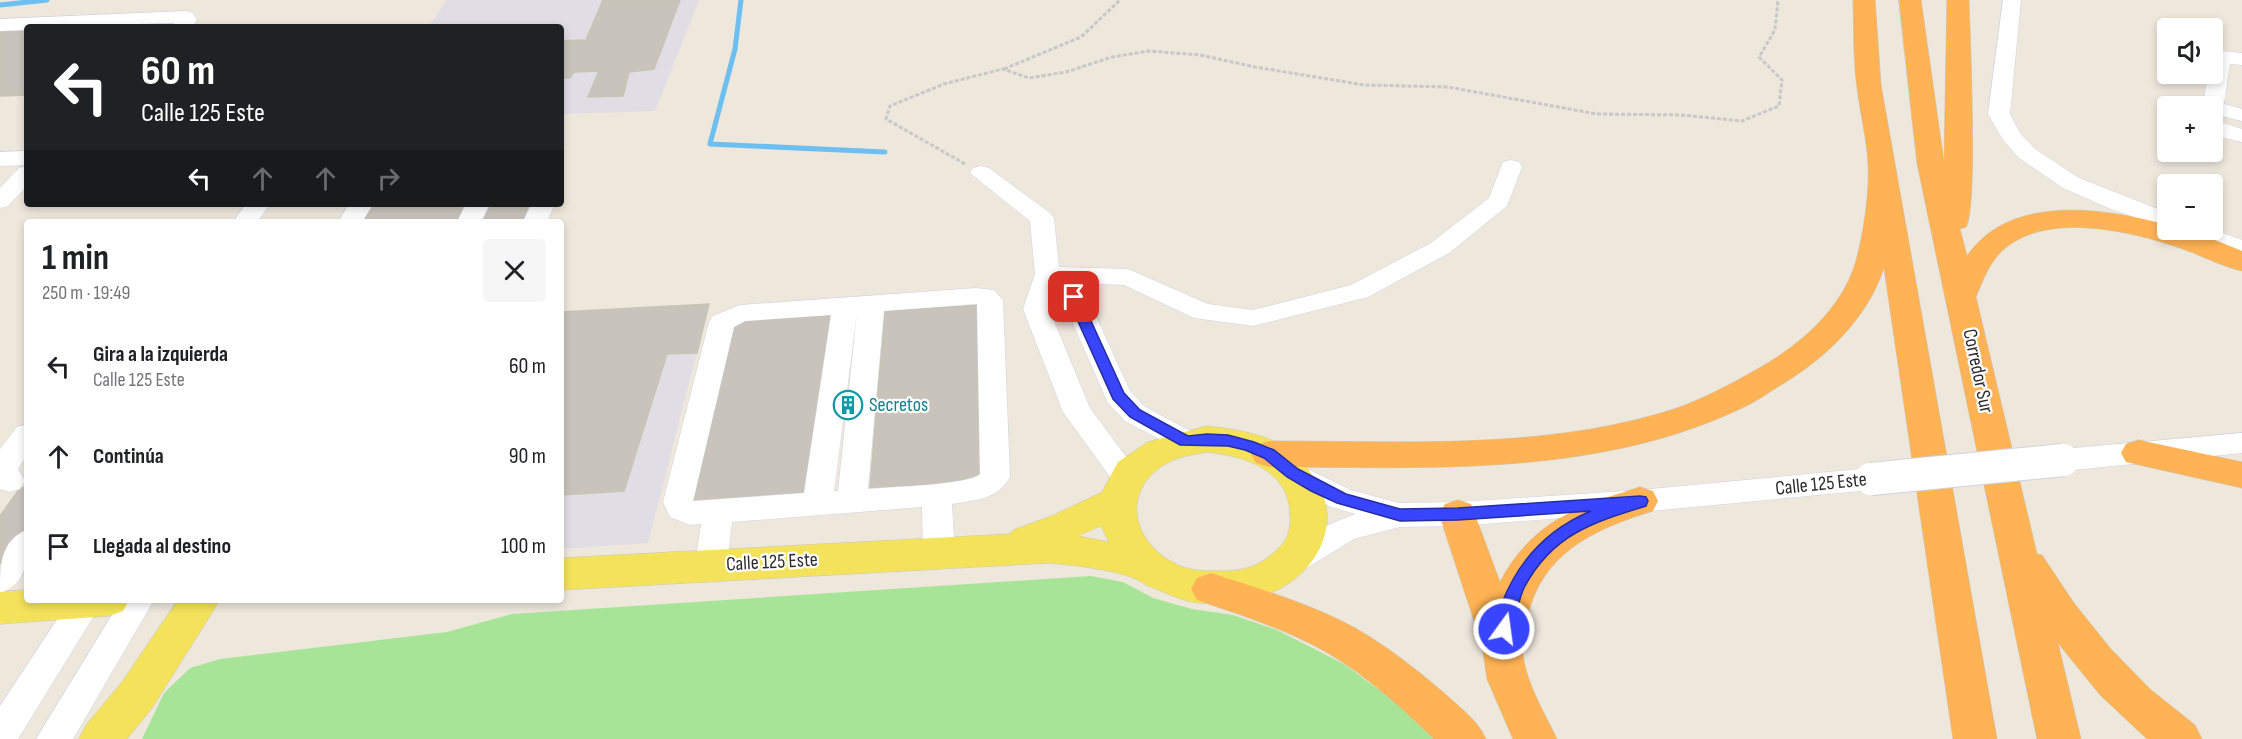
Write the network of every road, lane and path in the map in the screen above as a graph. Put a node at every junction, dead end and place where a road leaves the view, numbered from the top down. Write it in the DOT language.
graph roads {
  1 [pos="1120,0"];
  2 [pos="1778,0"];
  3 [pos="1864,0"];
  4 [pos="1910,0"];
  5 [pos="1958,0"];
  6 [pos="2012,0"];
  7 [pos="185,24"];
  8 [pos="0,25"];
  9 [pos="2242,59"];
  10 [pos="1003,69"];
  11 [pos="2242,78"];
  12 [pos="2216,96"];
  13 [pos="2222,96"];
  14 [pos="2242,96"];
  15 [pos="2223,100"];
  16 [pos="2223,106"];
  17 [pos="2242,115"];
  18 [pos="2223,131"];
  19 [pos="2242,136"];
  20 [pos="24,158"];
  21 [pos="0,159"];
  22 [pos="1882,166"];
  23 [pos="1511,167"];
  24 [pos="981,173"];
  25 [pos="24,176"];
  26 [pos="0,201"];
  27 [pos="2157,217"];
  28 [pos="2219,240"];
  29 [pos="2242,249"];
  30 [pos="1953,258"];
  31 [pos="2242,262"];
  32 [pos="1047,274"];
  33 [pos="1961,296"];
  34 [pos="872,303"];
  35 [pos="845,305"];
  36 [pos="24,438"];
  37 [pos="1186,441"];
  38 [pos="2242,443"];
  39 [pos="2139,453"];
  40 [pos="1281,464"];
  41 [pos="2242,475"];
  42 [pos="12,482"];
  43 [pos="1121,490"];
  44 [pos="937,495"];
  45 [pos="1640,501"];
  46 [pos="852,502"];
  47 [pos="817,504"];
  48 [pos="718,511"];
  49 [pos="1458,514"];
  50 [pos="1400,515"];
  51 [pos="24,546"];
  52 [pos="2016,546"];
  53 [pos="984,551"];
  54 [pos="939,553"];
  55 [pos="1294,560"];
  56 [pos="711,566"];
  57 [pos="1151,569"];
  58 [pos="564,574"];
  59 [pos="0,580"];
  60 [pos="1211,589"];
  61 [pos="70,603"];
  62 [pos="97,603"];
  63 [pos="136,603"];
  64 [pos="198,603"];
  65 [pos="0,608"];
  66 [pos="1502,645"];
  67 [pos="0,735"];
  68 [pos="54,739"];
  69 [pos="101,739"];
  70 [pos="1464,739"];
  71 [pos="1535,739"];
  72 [pos="1975,739"];
  73 [pos="2059,739"];
  74 [pos="2180,739"];
  1 -- 10 [label="path"];
  2 -- 10 [label="path"];
  3 -- 22 [label="highway"];
  4 -- 30 [label="highway, Corredor Sur"];
  5 -- 30 [label="highway"];
  6 -- 27 [label="street"];
  7 -- 8 [label="street"];
  9 -- 12 [label="street"];
  10 -- 24 [label="path"];
  11 -- 13 [label="street"];
  14 -- 15 [label="street"];
  16 -- 17 [label="street"];
  18 -- 19 [label="street"];
  20 -- 21 [label="street"];
  22 -- 40 [label="highway"];
  22 -- 72 [label="highway"];
  23 -- 32 [label="street"];
  24 -- 32 [label="street"];
  25 -- 26 [label="street"];
  28 -- 29 [label="street"];
  30 -- 33 [label="highway, Corredor Sur"];
  31 -- 33 [label="highway"];
  32 -- 37 [label="street"];
  32 -- 43 [label="street"];
  33 -- 52 [label="highway, Corredor Sur"];
  34 -- 35 [label="street"];
  34 -- 44 [label="street"];
  34 -- 46 [label="street"];
  35 -- 47 [label="street"];
  35 -- 48 [label="street"];
  36 -- 42 [label="street"];
  37 -- 40 [label="main road"];
  37 -- 43 [label="main road"];
  38 -- 39 [label="street, Calle 125 Este"];
  39 -- 41 [label="highway"];
  39 -- 45 [label="street, Calle 125 Este, bridge"];
  40 -- 50 [label="street, Calle 125 Este"];
  40 -- 55 [label="main road"];
  43 -- 53 [label="main road, Calle 125 Este"];
  43 -- 57 [label="main road"];
  44 -- 46 [label="street"];
  44 -- 54 [label="street"];
  45 -- 49 [label="street, Calle 125 Este"];
  45 -- 66 [label="highway"];
  46 -- 47 [label="street"];
  47 -- 48 [label="street"];
  48 -- 56 [label="street"];
  49 -- 50 [label="street, Calle 125 Este"];
  49 -- 66 [label="highway"];
  50 -- 55 [label="street, Calle 125 Este"];
  51 -- 59 [label="street"];
  52 -- 73 [label="highway, Corredor Sur"];
  52 -- 74 [label="highway"];
  53 -- 54 [label="main road, Calle 125 Este"];
  53 -- 57 [label="main road, Calle 125 Este"];
  54 -- 56 [label="main road, Calle 125 Este"];
  55 -- 60 [label="main road"];
  56 -- 58 [label="main road, Calle 125 Este"];
  57 -- 60 [label="main road"];
  60 -- 70 [label="highway"];
  61 -- 65 [label="main road"];
  62 -- 67 [label="street"];
  63 -- 68 [label="street"];
  64 -- 69 [label="main road"];
  66 -- 71 [label="highway"];
}
